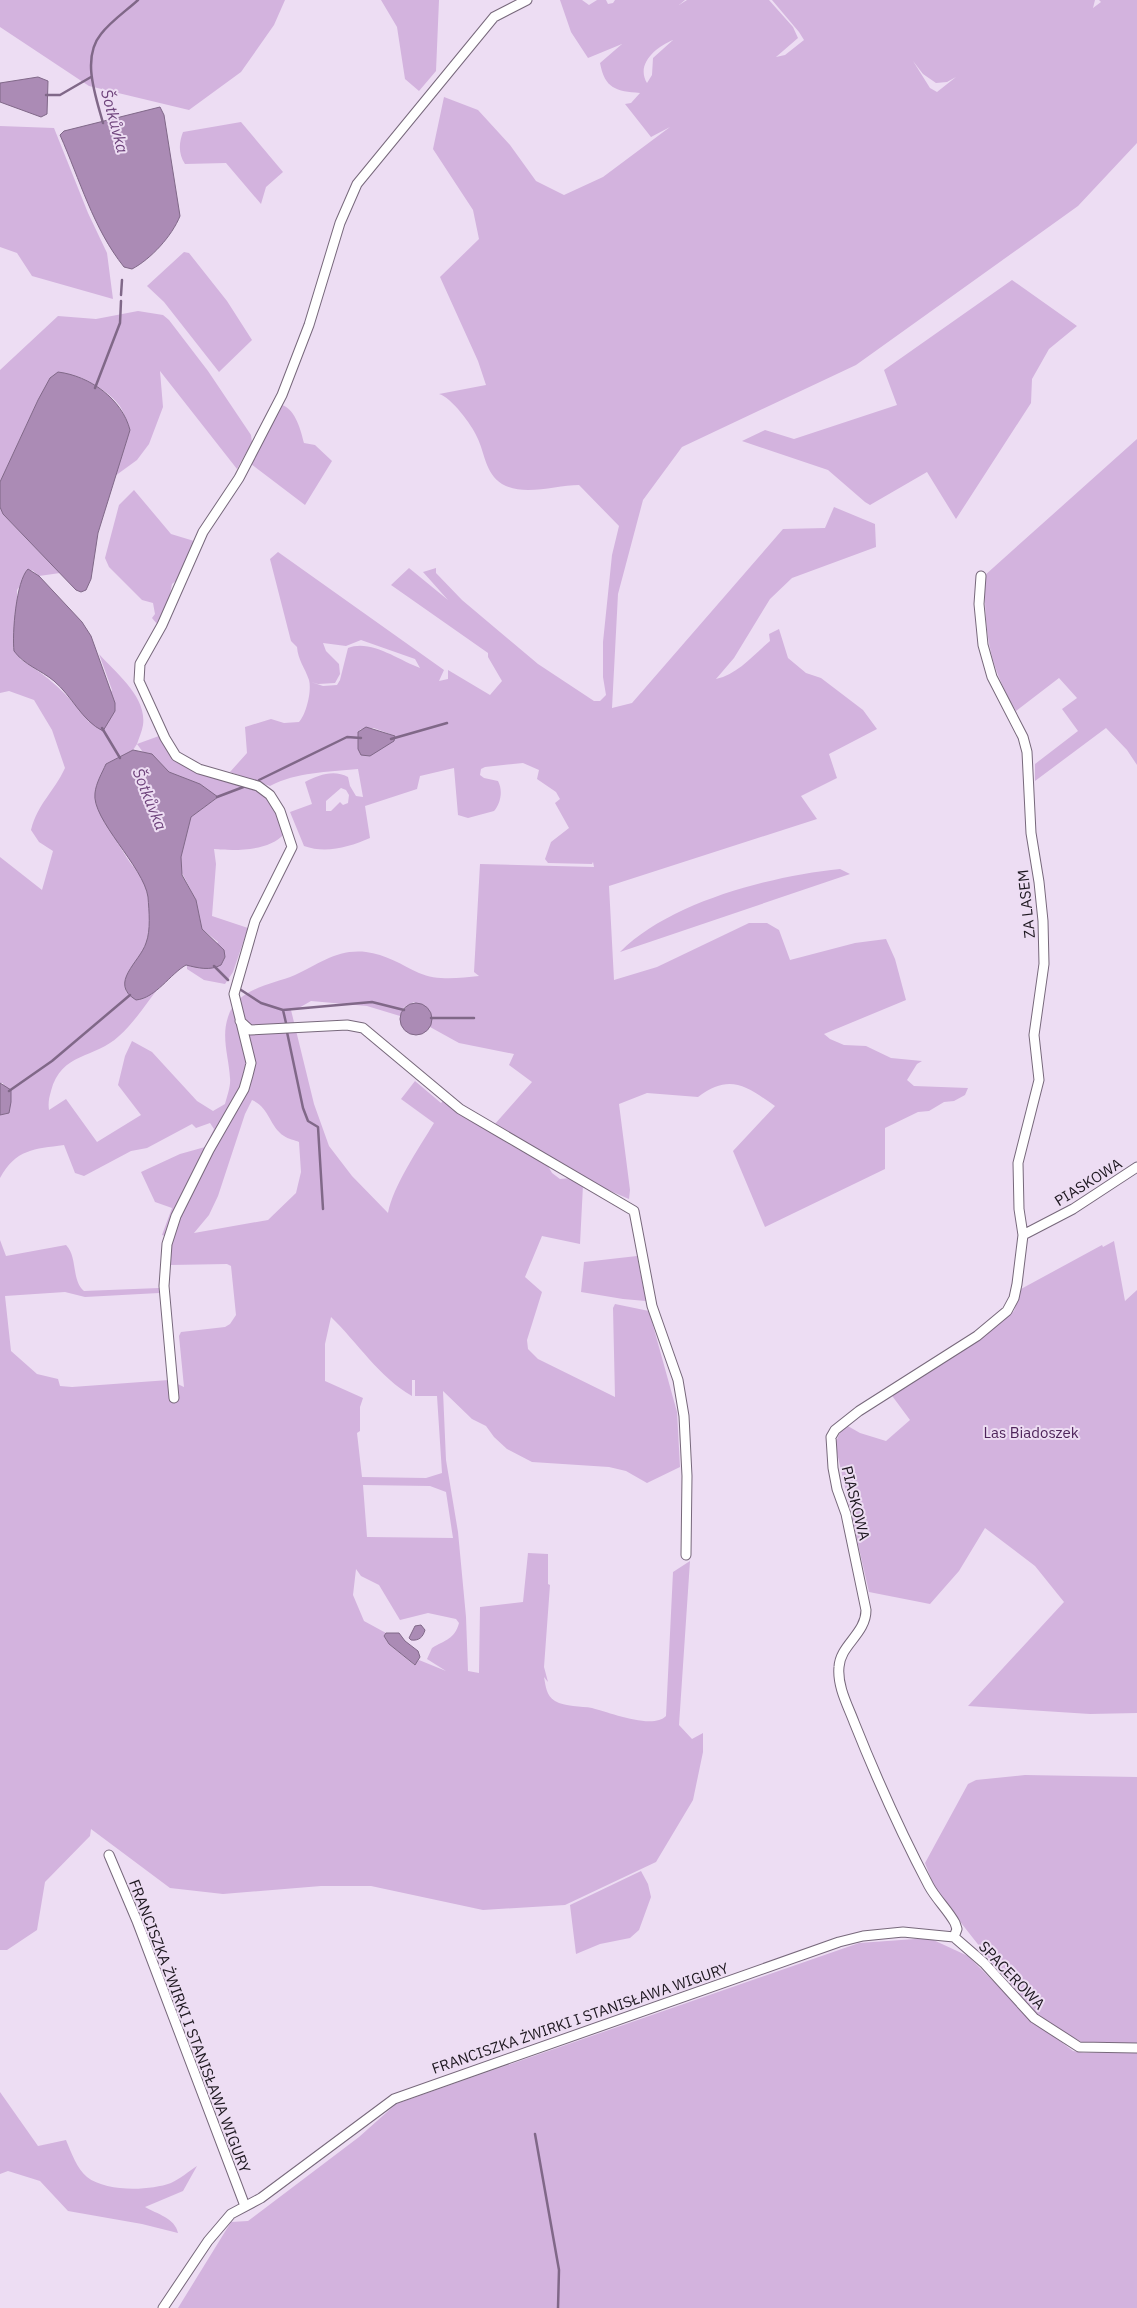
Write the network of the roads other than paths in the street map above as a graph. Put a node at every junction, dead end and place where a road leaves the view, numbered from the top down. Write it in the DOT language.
graph roads {
  1 [pos="527,0"];
  2 [pos="981,576"];
  3 [pos="239,1020"];
  4 [pos="1137,1167"];
  5 [pos="1023,1235"];
  6 [pos="174,1398"];
  7 [pos="686,1554"];
  8 [pos="109,1855"];
  9 [pos="954,1938"];
  10 [pos="1137,2048"];
  11 [pos="245,2206"];
  12 [pos="163,2308"];
  1 -- 3 [label="street"];
  2 -- 5 [label="street, ZA LASEM"];
  3 -- 6 [label="street"];
  3 -- 7 [label="street"];
  4 -- 5 [label="street, PIASKOWA"];
  5 -- 9 [label="street, PIASKOWA"];
  8 -- 11 [label="street, FRANCISZKA ŻWIRKI I STANISŁAWA WIGURY"];
  9 -- 10 [label="street, SPACEROWA"];
  9 -- 11 [label="street, FRANCISZKA ŻWIRKI I STANISŁAWA WIGURY"];
  11 -- 12 [label="street, FRANCISZKA ŻWIRKI I STANISŁAWA WIGURY"];
}
